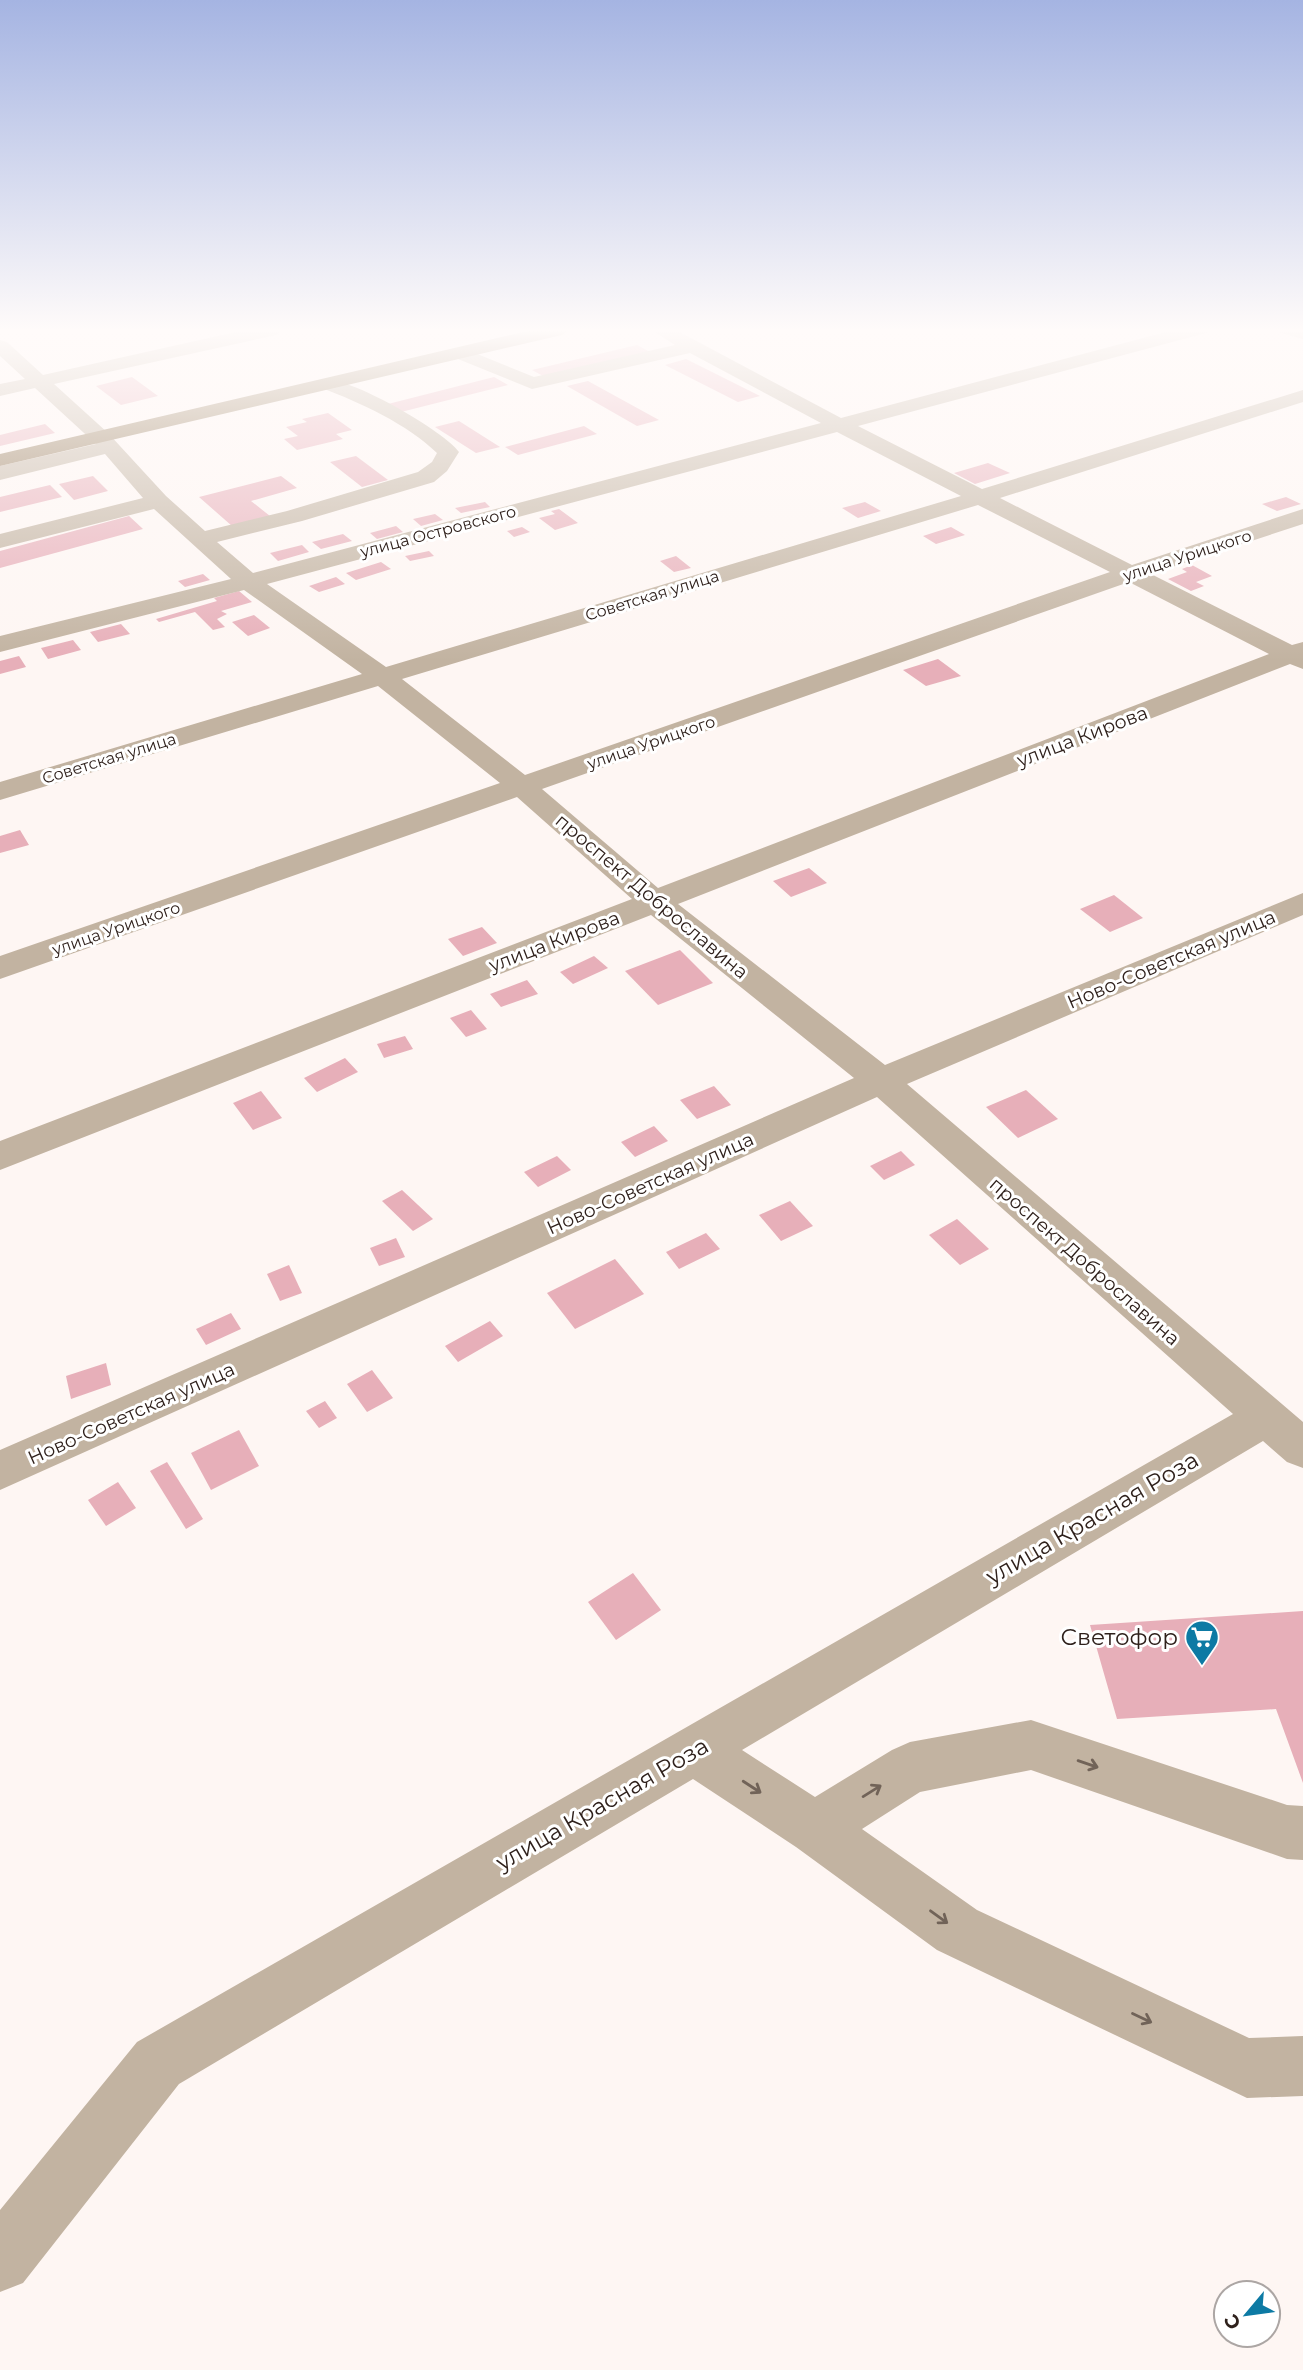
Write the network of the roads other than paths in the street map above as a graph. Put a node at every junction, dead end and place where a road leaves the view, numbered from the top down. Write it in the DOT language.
graph roads {
  1 [pos="102,440"];
  2 [pos="114,440"];
  3 [pos="433,440"];
  4 [pos="779,440"];
  5 [pos="868,440"];
  6 [pos="1164,440"];
  7 [pos="105,442"];
  8 [pos="0,460"];
  9 [pos="0,472"];
  10 [pos="980,497"];
  11 [pos="158,501"];
  12 [pos="1303,516"];
  13 [pos="199,539"];
  14 [pos="0,541"];
  15 [pos="1131,573"];
  16 [pos="248,582"];
  17 [pos="0,644"];
  18 [pos="1299,655"];
  19 [pos="382,676"];
  20 [pos="523,787"];
  21 [pos="0,790"];
  22 [pos="655,902"];
  23 [pos="1303,903"];
  24 [pos="0,968"];
  25 [pos="881,1081"];
  26 [pos="0,1156"];
  27 [pos="1283,1434"];
  28 [pos="0,1471"];
  29 [pos="695,1750"];
  30 [pos="815,1828"];
  31 [pos="1303,1833"];
  32 [pos="1303,2066"];
  33 [pos="0,2260"];
  1 -- 7 [label="street, проспект Доброславина"];
  2 -- 7 [label="main road"];
  3 -- 13 [label="street"];
  4 -- 16 [label="street, улица Островского"];
  5 -- 10 [label="street"];
  6 -- 10 [label="street, Советская улица"];
  7 -- 8 [label="main road"];
  7 -- 9 [label="street"];
  7 -- 11 [label="street, проспект Доброславина"];
  10 -- 15 [label="street"];
  10 -- 19 [label="street, Советская улица"];
  11 -- 13 [label="street, проспект Доброславина"];
  11 -- 14 [label="street"];
  12 -- 15 [label="street, улица Урицкого"];
  13 -- 16 [label="street, проспект Доброславина"];
  15 -- 18 [label="street"];
  15 -- 20 [label="street, улица Урицкого"];
  16 -- 17 [label="street, улица Островского"];
  16 -- 19 [label="street, проспект Доброславина"];
  18 -- 22 [label="street, улица Кирова"];
  19 -- 20 [label="street, проспект Доброславина"];
  19 -- 21 [label="street, Советская улица"];
  20 -- 22 [label="street, проспект Доброславина"];
  20 -- 24 [label="street, улица Урицкого"];
  22 -- 25 [label="street, проспект Доброславина"];
  22 -- 26 [label="street, улица Кирова"];
  23 -- 25 [label="street, Ново-Советская улица"];
  25 -- 27 [label="street, проспект Доброславина"];
  25 -- 28 [label="street, Ново-Советская улица"];
  27 -- 29 [label="street, улица Красная Роза"];
  29 -- 30 [label="street, one-way"];
  29 -- 33 [label="street, улица Красная Роза"];
  30 -- 31 [label="street, one-way"];
  30 -- 32 [label="street, one-way"];
}
